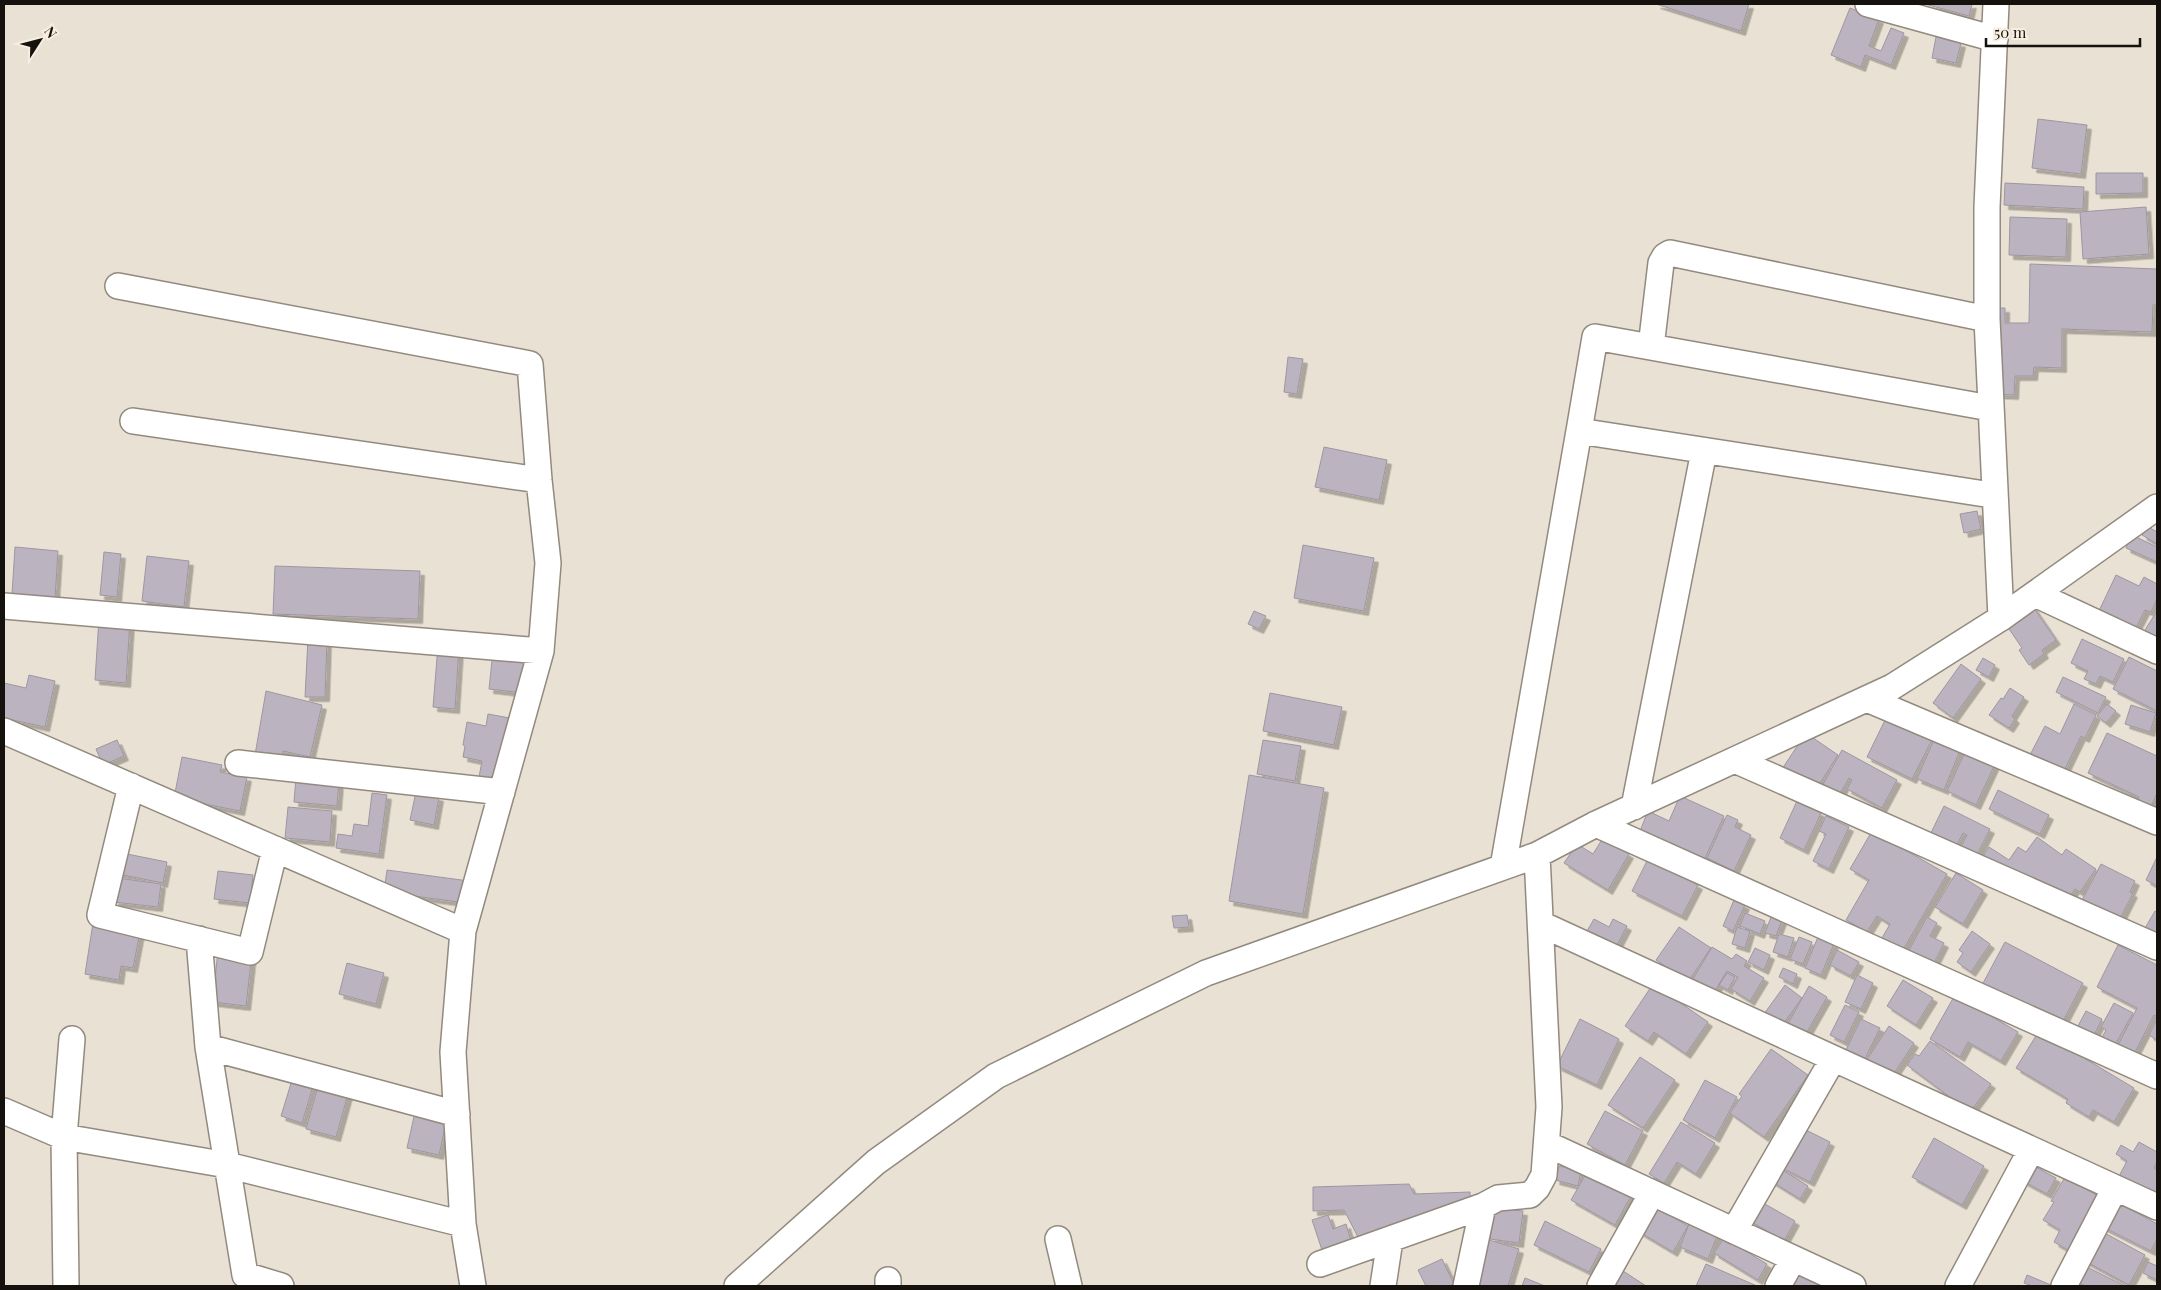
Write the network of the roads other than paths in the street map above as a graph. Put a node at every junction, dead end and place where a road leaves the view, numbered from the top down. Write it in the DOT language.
graph roads {
  1 [pos="1868,4"];
  2 [pos="1996,4"];
  3 [pos="1995,39"];
  4 [pos="118,286"];
  5 [pos="1987,319"];
  6 [pos="1651,347"];
  7 [pos="1990,408"];
  8 [pos="133,421"];
  9 [pos="1579,431"];
  10 [pos="1704,450"];
  11 [pos="539,480"];
  12 [pos="1985,494"];
  13 [pos="2157,507"];
  14 [pos="2035,594"];
  15 [pos="4,606"];
  16 [pos="2001,618"];
  17 [pos="541,651"];
  18 [pos="2157,651"];
  19 [pos="1867,699"];
  20 [pos="4,730"];
  21 [pos="1736,761"];
  22 [pos="238,763"];
  23 [pos="131,786"];
  24 [pos="502,792"];
  25 [pos="1634,807"];
  26 [pos="2157,822"];
  27 [pos="1596,824"];
  28 [pos="275,849"];
  29 [pos="1537,855"];
  30 [pos="1503,867"];
  31 [pos="1540,924"];
  32 [pos="463,931"];
  33 [pos="199,939"];
  34 [pos="2157,947"];
  35 [pos="72,1040"];
  36 [pos="208,1047"];
  37 [pos="1833,1059"];
  38 [pos="2157,1076"];
  39 [pos="4,1111"];
  40 [pos="456,1114"];
  41 [pos="64,1137"];
  42 [pos="1547,1144"];
  43 [pos="2031,1150"];
  44 [pos="227,1165"];
  45 [pos="2115,1188"];
  46 [pos="1652,1193"];
  47 [pos="1483,1206"];
  48 [pos="2157,1207"];
  49 [pos="463,1224"];
  50 [pos="1734,1231"];
  51 [pos="1058,1239"];
  52 [pos="1390,1240"];
  53 [pos="1794,1259"];
  54 [pos="1320,1264"];
  55 [pos="245,1281"];
  56 [pos="66,1286"];
  57 [pos="281,1286"];
  58 [pos="474,1286"];
  59 [pos="737,1286"];
  60 [pos="1069,1286"];
  61 [pos="1383,1286"];
  62 [pos="1466,1286"];
  63 [pos="1600,1286"];
  64 [pos="1778,1286"];
  65 [pos="1853,1286"];
  66 [pos="1958,1286"];
  67 [pos="2064,1286"];
  1 -- 3 [label="street"];
  2 -- 3 [label="street"];
  3 -- 5 [label="street"];
  4 -- 11 [label="street"];
  5 -- 6 [label="street"];
  5 -- 7 [label="street"];
  6 -- 7 [label="street"];
  6 -- 9 [label="street"];
  7 -- 16 [label="street"];
  8 -- 11 [label="street"];
  9 -- 10 [label="street"];
  9 -- 30 [label="street"];
  10 -- 12 [label="street"];
  10 -- 25 [label="street"];
  11 -- 17 [label="street"];
  13 -- 14 [label="street"];
  14 -- 16 [label="street"];
  14 -- 18 [label="street"];
  15 -- 17 [label="street"];
  16 -- 19 [label="street"];
  17 -- 24 [label="street"];
  19 -- 21 [label="street"];
  19 -- 26 [label="street"];
  20 -- 23 [label="street"];
  21 -- 25 [label="street"];
  21 -- 34 [label="street"];
  22 -- 24 [label="street"];
  23 -- 28 [label="street"];
  23 -- 33 [label="street"];
  24 -- 32 [label="street"];
  25 -- 27 [label="street"];
  27 -- 29 [label="street"];
  27 -- 38 [label="street"];
  28 -- 32 [label="street"];
  28 -- 33 [label="street"];
  29 -- 30 [label="street"];
  29 -- 31 [label="street"];
  30 -- 59 [label="street"];
  31 -- 37 [label="street"];
  31 -- 42 [label="street"];
  32 -- 40 [label="street"];
  33 -- 36 [label="street"];
  35 -- 41 [label="street"];
  36 -- 40 [label="street"];
  36 -- 44 [label="street"];
  37 -- 43 [label="street"];
  37 -- 50 [label="street"];
  39 -- 41 [label="street"];
  40 -- 49 [label="street"];
  41 -- 44 [label="street"];
  41 -- 56 [label="street"];
  42 -- 46 [label="street"];
  42 -- 47 [label="street"];
  43 -- 45 [label="street"];
  43 -- 66 [label="street"];
  44 -- 49 [label="street"];
  44 -- 55 [label="street"];
  45 -- 48 [label="street"];
  45 -- 67 [label="street"];
  46 -- 50 [label="street"];
  46 -- 63 [label="street"];
  47 -- 52 [label="street"];
  47 -- 62 [label="street"];
  49 -- 58 [label="street"];
  50 -- 53 [label="street"];
  51 -- 60 [label="street"];
  52 -- 54 [label="street"];
  52 -- 61 [label="street"];
  53 -- 64 [label="street"];
  53 -- 65 [label="street"];
  55 -- 57 [label="street"];
}
